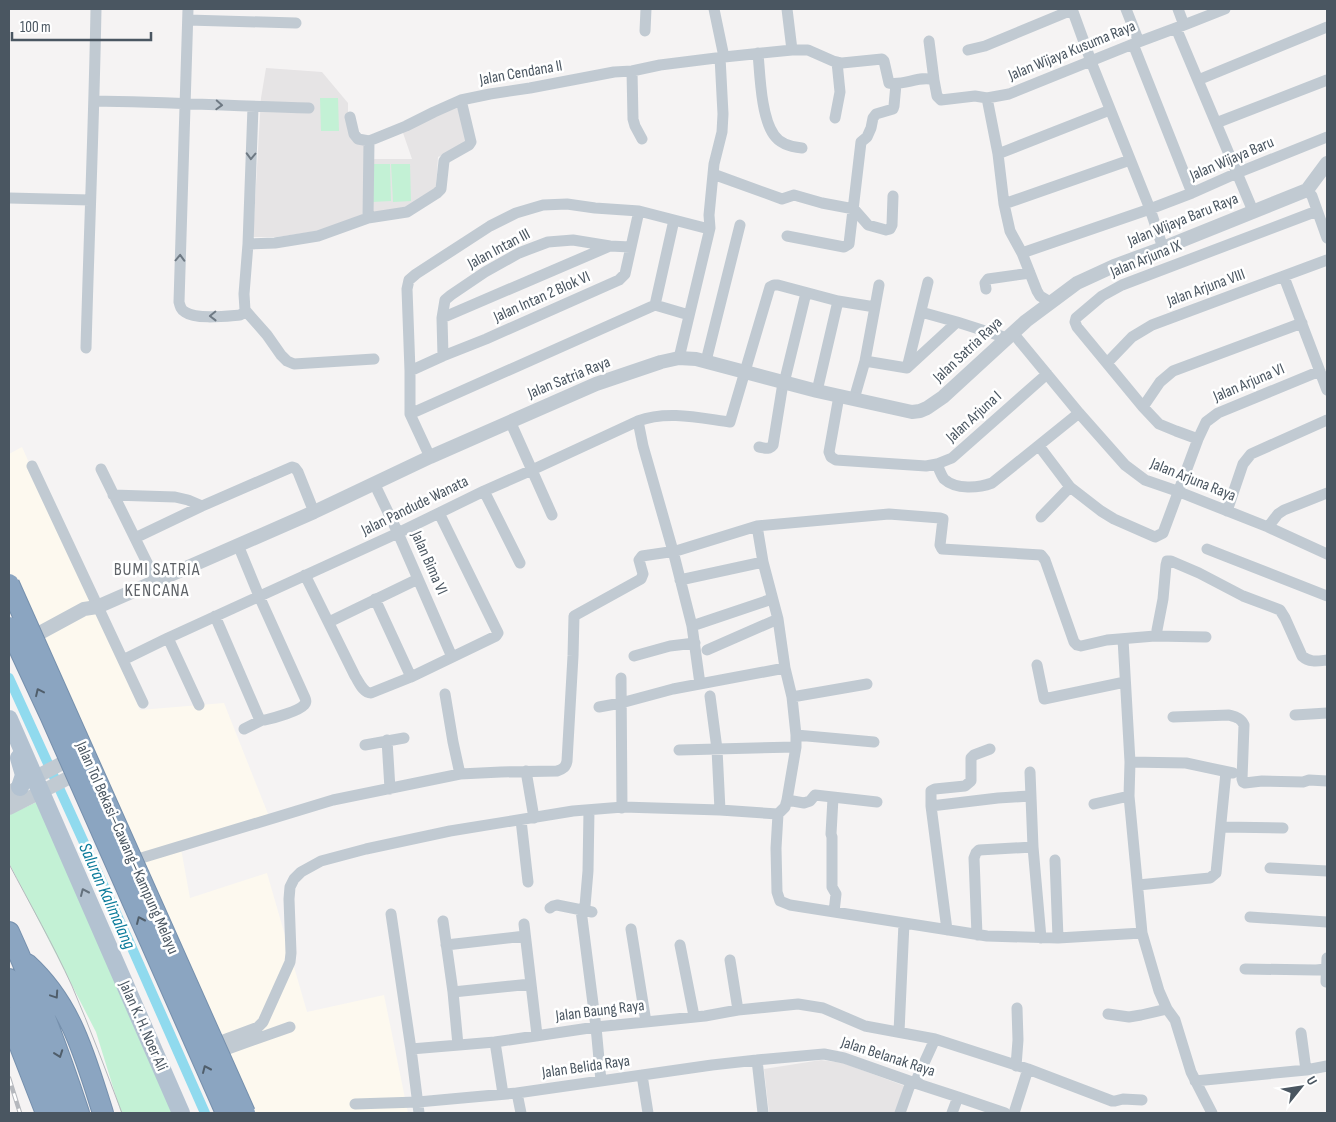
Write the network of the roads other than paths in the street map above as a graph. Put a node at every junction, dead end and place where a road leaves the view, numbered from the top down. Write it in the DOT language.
graph roads {
  1 [pos="96,9"];
  2 [pos="646,9"];
  3 [pos="714,9"];
  4 [pos="787,9"];
  5 [pos="1072,9"];
  6 [pos="1126,9"];
  7 [pos="1178,9"];
  8 [pos="1225,9"];
  9 [pos="188,15"];
  10 [pos="296,23"];
  11 [pos="1180,27"];
  12 [pos="1327,27"];
  13 [pos="645,31"];
  14 [pos="929,41"];
  15 [pos="1136,43"];
  16 [pos="792,50"];
  17 [pos="968,50"];
  18 [pos="758,53"];
  19 [pos="722,57"];
  20 [pos="1091,61"];
  21 [pos="837,62"];
  22 [pos="632,71"];
  23 [pos="934,80"];
  24 [pos="1198,80"];
  25 [pos="1327,80"];
  26 [pos="896,84"];
  27 [pos="987,98"];
  28 [pos="94,100"];
  29 [pos="461,100"];
  30 [pos="184,103"];
  31 [pos="253,107"];
  32 [pos="309,108"];
  33 [pos="1110,110"];
  34 [pos="350,116"];
  35 [pos="835,118"];
  36 [pos="1216,123"];
  37 [pos="1327,137"];
  38 [pos="642,139"];
  39 [pos="368,141"];
  40 [pos="802,148"];
  41 [pos="998,154"];
  42 [pos="1130,160"];
  43 [pos="1327,163"];
  44 [pos="1237,173"];
  45 [pos="713,174"];
  46 [pos="1192,193"];
  47 [pos="893,196"];
  48 [pos="9,198"];
  49 [pos="90,200"];
  50 [pos="1313,200"];
  51 [pos="1004,204"];
  52 [pos="854,209"];
  53 [pos="1150,209"];
  54 [pos="639,210"];
  55 [pos="1252,211"];
  56 [pos="368,218"];
  57 [pos="674,220"];
  58 [pos="740,225"];
  59 [pos="709,229"];
  60 [pos="1327,234"];
  61 [pos="786,236"];
  62 [pos="248,244"];
  63 [pos="610,246"];
  64 [pos="630,247"];
  65 [pos="1163,248"];
  66 [pos="1022,253"];
  67 [pos="1327,260"];
  68 [pos="1030,272"];
  69 [pos="1284,277"];
  70 [pos="928,282"];
  71 [pos="879,285"];
  72 [pos="986,289"];
  73 [pos="806,293"];
  74 [pos="838,301"];
  75 [pos="1048,303"];
  76 [pos="654,304"];
  77 [pos="875,307"];
  78 [pos="245,310"];
  79 [pos="920,312"];
  80 [pos="690,315"];
  81 [pos="442,318"];
  82 [pos="957,322"];
  83 [pos="1302,323"];
  84 [pos="1010,336"];
  85 [pos="86,348"];
  86 [pos="443,356"];
  87 [pos="679,358"];
  88 [pos="374,359"];
  89 [pos="864,360"];
  90 [pos="706,361"];
  91 [pos="1107,363"];
  92 [pos="907,368"];
  93 [pos="410,371"];
  94 [pos="1320,371"];
  95 [pos="744,372"];
  96 [pos="1045,376"];
  97 [pos="783,382"];
  98 [pos="1327,390"];
  99 [pos="817,391"];
  100 [pos="839,396"];
  101 [pos="854,399"];
  102 [pos="1143,407"];
  103 [pos="1079,413"];
  104 [pos="410,414"];
  105 [pos="1327,420"];
  106 [pos="510,421"];
  107 [pos="638,421"];
  108 [pos="1198,439"];
  109 [pos="1039,446"];
  110 [pos="759,447"];
  111 [pos="430,457"];
  112 [pos="937,464"];
  113 [pos="32,466"];
  114 [pos="101,469"];
  115 [pos="532,470"];
  116 [pos="374,483"];
  117 [pos="1070,487"];
  118 [pos="484,491"];
  119 [pos="1177,491"];
  120 [pos="1327,493"];
  121 [pos="113,494"];
  122 [pos="202,506"];
  123 [pos="1227,511"];
  124 [pos="314,512"];
  125 [pos="440,513"];
  126 [pos="552,515"];
  127 [pos="1041,517"];
  128 [pos="758,526"];
  129 [pos="1268,527"];
  130 [pos="398,533"];
  131 [pos="135,538"];
  132 [pos="238,545"];
  133 [pos="1206,549"];
  134 [pos="673,551"];
  135 [pos="1327,554"];
  136 [pos="763,562"];
  137 [pos="520,563"];
  138 [pos="305,575"];
  139 [pos="9,578"];
  140 [pos="418,579"];
  141 [pos="680,580"];
  142 [pos="156,581"];
  143 [pos="9,584"];
  144 [pos="259,596"];
  145 [pos="1327,596"];
  146 [pos="375,599"];
  147 [pos="772,599"];
  148 [pos="97,607"];
  149 [pos="215,616"];
  150 [pos="778,619"];
  151 [pos="329,622"];
  152 [pos="692,626"];
  153 [pos="1156,630"];
  154 [pos="26,636"];
  155 [pos="1206,637"];
  156 [pos="168,638"];
  157 [pos="1123,639"];
  158 [pos="695,643"];
  159 [pos="9,648"];
  160 [pos="707,650"];
  161 [pos="634,656"];
  162 [pos="452,657"];
  163 [pos="123,660"];
  164 [pos="1327,660"];
  165 [pos="1037,665"];
  166 [pos="785,668"];
  167 [pos="411,677"];
  168 [pos="621,678"];
  169 [pos="1125,682"];
  170 [pos="700,684"];
  171 [pos="867,684"];
  172 [pos="60,687"];
  173 [pos="445,694"];
  174 [pos="710,696"];
  175 [pos="792,697"];
  176 [pos="143,703"];
  177 [pos="621,703"];
  178 [pos="199,705"];
  179 [pos="598,706"];
  180 [pos="1327,713"];
  181 [pos="1295,715"];
  182 [pos="1173,717"];
  183 [pos="9,719"];
  184 [pos="262,720"];
  185 [pos="244,729"];
  186 [pos="404,738"];
  187 [pos="387,740"];
  188 [pos="796,741"];
  189 [pos="874,742"];
  190 [pos="365,745"];
  191 [pos="717,749"];
  192 [pos="679,750"];
  193 [pos="990,750"];
  194 [pos="1130,762"];
  195 [pos="76,765"];
  196 [pos="526,772"];
  197 [pos="1030,772"];
  198 [pos="1226,772"];
  199 [pos="460,774"];
  200 [pos="1242,774"];
  201 [pos="1327,781"];
  202 [pos="32,785"];
  203 [pos="390,789"];
  204 [pos="1030,796"];
  205 [pos="1129,796"];
  206 [pos="833,798"];
  207 [pos="787,800"];
  208 [pos="877,802"];
  209 [pos="1094,804"];
  210 [pos="931,806"];
  211 [pos="9,808"];
  212 [pos="622,808"];
  213 [pos="116,810"];
  214 [pos="588,810"];
  215 [pos="720,810"];
  216 [pos="778,814"];
  217 [pos="534,818"];
  218 [pos="520,820"];
  219 [pos="1221,827"];
  220 [pos="1283,828"];
  221 [pos="1032,847"];
  222 [pos="138,859"];
  223 [pos="1055,860"];
  224 [pos="1270,868"];
  225 [pos="1327,871"];
  226 [pos="528,882"];
  227 [pos="1138,885"];
  228 [pos="550,908"];
  229 [pos="586,911"];
  230 [pos="834,912"];
  231 [pos="390,914"];
  232 [pos="1250,917"];
  233 [pos="443,920"];
  234 [pos="1327,922"];
  235 [pos="904,923"];
  236 [pos="524,924"];
  237 [pos="631,929"];
  238 [pos="947,930"];
  239 [pos="9,932"];
  240 [pos="1142,933"];
  241 [pos="977,935"];
  242 [pos="525,936"];
  243 [pos="1041,938"];
  244 [pos="1058,938"];
  245 [pos="446,945"];
  246 [pos="680,945"];
  247 [pos="21,959"];
  248 [pos="730,960"];
  249 [pos="1327,964"];
  250 [pos="1245,969"];
  251 [pos="9,979"];
  252 [pos="1326,982"];
  253 [pos="531,984"];
  254 [pos="453,992"];
  255 [pos="1017,1008"];
  256 [pos="1167,1009"];
  257 [pos="738,1010"];
  258 [pos="1108,1014"];
  259 [pos="694,1016"];
  260 [pos="9,1018"];
  261 [pos="646,1022"];
  262 [pos="290,1026"];
  263 [pos="596,1027"];
  264 [pos="899,1032"];
  265 [pos="1301,1032"];
  266 [pos="537,1035"];
  267 [pos="935,1039"];
  268 [pos="9,1041"];
  269 [pos="495,1042"];
  270 [pos="458,1045"];
  271 [pos="223,1046"];
  272 [pos="411,1049"];
  273 [pos="758,1060"];
  274 [pos="1016,1066"];
  275 [pos="1327,1066"];
  276 [pos="1028,1070"];
  277 [pos="1306,1070"];
  278 [pos="642,1075"];
  279 [pos="601,1081"];
  280 [pos="1195,1081"];
  281 [pos="913,1082"];
  282 [pos="517,1093"];
  283 [pos="503,1094"];
  284 [pos="958,1097"];
  285 [pos="1142,1100"];
  286 [pos="355,1104"];
  287 [pos="418,1107"];
  288 [pos="36,1113"];
  289 [pos="46,1113"];
  290 [pos="61,1113"];
  291 [pos="79,1113"];
  292 [pos="102,1113"];
  293 [pos="181,1113"];
  294 [pos="226,1113"];
  295 [pos="245,1113"];
  296 [pos="252,1113"];
  297 [pos="521,1113"];
  298 [pos="648,1113"];
  299 [pos="763,1113"];
  300 [pos="900,1113"];
  301 [pos="952,1113"];
  302 [pos="1006,1113"];
  303 [pos="1014,1113"];
  304 [pos="1212,1113"];
  1 -- 28 [label="street"];
  2 -- 13 [label="street"];
  3 -- 19 [label="street"];
  4 -- 16 [label="street"];
  5 -- 17 [label="street"];
  5 -- 20 [label="street"];
  6 -- 15 [label="street"];
  7 -- 11 [label="street"];
  8 -- 11 [label="street, Jalan Wijaya Kusuma Raya"];
  9 -- 10 [label="street"];
  9 -- 30 [label="street"];
  11 -- 15 [label="street, Jalan Wijaya Kusuma Raya"];
  11 -- 24 [label="street"];
  12 -- 24 [label="street"];
  14 -- 23 [label="street"];
  15 -- 20 [label="street, Jalan Wijaya Kusuma Raya"];
  15 -- 46 [label="street"];
  16 -- 18 [label="street, Jalan Cendana II"];
  16 -- 21 [label="street, Jalan Cendana II"];
  18 -- 19 [label="street, Jalan Cendana II"];
  18 -- 40 [label="street"];
  19 -- 22 [label="street, Jalan Cendana II"];
  19 -- 45 [label="street"];
  20 -- 27 [label="street, Jalan Wijaya Kusuma Raya"];
  20 -- 33 [label="street"];
  21 -- 26 [label="street"];
  21 -- 35 [label="street"];
  22 -- 29 [label="street, Jalan Cendana II"];
  22 -- 38 [label="street"];
  23 -- 26 [label="street"];
  23 -- 27 [label="street, Jalan Wijaya Kusuma Raya"];
  24 -- 36 [label="street"];
  25 -- 36 [label="street"];
  26 -- 52 [label="street"];
  27 -- 41 [label="street"];
  28 -- 30 [label="street"];
  28 -- 49 [label="street"];
  29 -- 39 [label="street, Jalan Cendana II"];
  29 -- 56 [label="street"];
  30 -- 31 [label="street, one-way"];
  78 -- 30 [label="street, one-way"];
  31 -- 32 [label="street"];
  31 -- 62 [label="street, one-way"];
  33 -- 41 [label="street"];
  33 -- 42 [label="street"];
  34 -- 39 [label="street"];
  36 -- 44 [label="street"];
  37 -- 44 [label="street, Jalan Wijaya Baru"];
  39 -- 56 [label="street"];
  41 -- 51 [label="street"];
  42 -- 51 [label="street"];
  42 -- 53 [label="street"];
  43 -- 50 [label="street"];
  44 -- 46 [label="street, Jalan Wijaya Baru"];
  44 -- 55 [label="street"];
  45 -- 52 [label="street"];
  45 -- 59 [label="street"];
  46 -- 53 [label="street, Jalan Wijaya Baru"];
  47 -- 52 [label="street"];
  48 -- 49 [label="street"];
  49 -- 85 [label="street"];
  50 -- 55 [label="street, Jalan Wijaya Baru Raya"];
  50 -- 60 [label="street"];
  50 -- 91 [label="street, Jalan Arjuna IX"];
  51 -- 66 [label="street"];
  52 -- 61 [label="street"];
  53 -- 65 [label="street"];
  53 -- 66 [label="street, Jalan Wijaya Baru"];
  54 -- 57 [label="street"];
  54 -- 64 [label="street, Jalan Intan 2 Blok VI"];
  54 -- 93 [label="street"];
  55 -- 65 [label="street, Jalan Wijaya Baru Raya"];
  56 -- 62 [label="street"];
  57 -- 59 [label="street"];
  57 -- 76 [label="street"];
  58 -- 90 [label="street"];
  59 -- 80 [label="street"];
  62 -- 78 [label="street"];
  63 -- 64 [label="street, Jalan Intan III"];
  63 -- 81 [label="street"];
  63 -- 81 [label="street, Jalan Intan III"];
  64 -- 86 [label="street, Jalan Intan 2 Blok VI"];
  65 -- 75 [label="street, Jalan Wijaya Baru Raya"];
  66 -- 68 [label="street"];
  67 -- 69 [label="street, Jalan Arjuna VIII"];
  68 -- 72 [label="street"];
  68 -- 75 [label="street"];
  69 -- 83 [label="street"];
  69 -- 91 [label="street, Jalan Arjuna VIII"];
  70 -- 79 [label="street"];
  71 -- 77 [label="street"];
  73 -- 74 [label="street"];
  73 -- 95 [label="street"];
  73 -- 97 [label="street"];
  74 -- 77 [label="street"];
  74 -- 99 [label="street"];
  75 -- 84 [label="street, Jalan Satria Raya"];
  76 -- 80 [label="street"];
  76 -- 104 [label="street"];
  77 -- 89 [label="street"];
  78 -- 88 [label="street"];
  79 -- 82 [label="street"];
  79 -- 92 [label="street"];
  80 -- 87 [label="street"];
  81 -- 86 [label="street, Jalan Intan III"];
  82 -- 84 [label="street"];
  82 -- 92 [label="street"];
  83 -- 94 [label="street"];
  83 -- 102 [label="street"];
  84 -- 96 [label="street, Jalan Arjuna Raya"];
  84 -- 101 [label="street, Jalan Satria Raya"];
  86 -- 93 [label="street, Jalan Intan 2 Blok VI"];
  87 -- 90 [label="street, Jalan Satria Raya"];
  87 -- 106 [label="street, Jalan Satria Raya"];
  89 -- 92 [label="street"];
  89 -- 101 [label="street"];
  90 -- 95 [label="street, Jalan Satria Raya"];
  91 -- 102 [label="street, Jalan Arjuna IX"];
  93 -- 104 [label="street"];
  94 -- 98 [label="street"];
  94 -- 108 [label="street, Jalan Arjuna VI"];
  95 -- 97 [label="street, Jalan Satria Raya"];
  95 -- 107 [label="street, Jalan Pandude Wanata"];
  96 -- 103 [label="street, Jalan Arjuna Raya"];
  96 -- 112 [label="street, Jalan Arjuna I"];
  97 -- 99 [label="street, Jalan Satria Raya"];
  97 -- 110 [label="street"];
  99 -- 100 [label="street, Jalan Satria Raya"];
  100 -- 101 [label="street, Jalan Satria Raya"];
  100 -- 112 [label="street, Jalan Arjuna I"];
  102 -- 108 [label="street, Jalan Arjuna IX"];
  103 -- 109 [label="street"];
  103 -- 119 [label="street, Jalan Arjuna Raya"];
  104 -- 111 [label="street"];
  105 -- 123 [label="street"];
  106 -- 111 [label="street, Jalan Satria Raya"];
  106 -- 115 [label="street"];
  107 -- 115 [label="street, Jalan Pandude Wanata"];
  107 -- 134 [label="street"];
  108 -- 119 [label="street, Jalan Arjuna VI"];
  109 -- 112 [label="street"];
  109 -- 117 [label="street"];
  111 -- 116 [label="street, Jalan Satria Raya"];
  113 -- 148 [label="street"];
  114 -- 121 [label="street"];
  115 -- 118 [label="street, Jalan Pandude Wanata"];
  115 -- 126 [label="street"];
  116 -- 124 [label="street, Jalan Satria Raya"];
  116 -- 130 [label="street, Jalan Bima VI"];
  117 -- 119 [label="street, Jalan Arjuna VI"];
  117 -- 127 [label="street"];
  118 -- 125 [label="street, Jalan Pandude Wanata"];
  118 -- 137 [label="street"];
  119 -- 123 [label="street, Jalan Arjuna Raya"];
  120 -- 129 [label="street"];
  121 -- 122 [label="street"];
  121 -- 131 [label="street"];
  122 -- 124 [label="street"];
  122 -- 131 [label="street"];
  123 -- 129 [label="street, Jalan Arjuna Raya"];
  124 -- 132 [label="street, Jalan Satria Raya"];
  125 -- 130 [label="street, Jalan Pandude Wanata"];
  125 -- 162 [label="street"];
  128 -- 134 [label="street"];
  128 -- 136 [label="street"];
  128 -- 157 [label="street"];
  129 -- 135 [label="street, Jalan Arjuna Raya"];
  130 -- 138 [label="street, Jalan Pandude Wanata"];
  130 -- 140 [label="street, Jalan Bima VI"];
  131 -- 142 [label="street"];
  132 -- 142 [label="street, Jalan Satria Raya"];
  132 -- 144 [label="street"];
  133 -- 145 [label="street"];
  134 -- 141 [label="street"];
  134 -- 196 [label="street"];
  136 -- 141 [label="street"];
  136 -- 147 [label="street"];
  138 -- 144 [label="street, Jalan Pandude Wanata"];
  138 -- 151 [label="street"];
  139 -- 154 [label="main road"];
  140 -- 146 [label="street"];
  140 -- 162 [label="street, Jalan Bima VI"];
  141 -- 152 [label="street"];
  142 -- 148 [label="street, Jalan Satria Raya"];
  143 -- 295 [label="highway, Jalan Tol Bekasi–Cawang–Kampung Melayu, bridge"];
  144 -- 149 [label="street, Jalan Pandude Wanata"];
  144 -- 184 [label="street"];
  146 -- 151 [label="street"];
  146 -- 167 [label="street"];
  147 -- 150 [label="street"];
  147 -- 152 [label="street"];
  148 -- 154 [label="street, Jalan Satria Raya"];
  148 -- 163 [label="street"];
  149 -- 156 [label="street, Jalan Pandude Wanata"];
  149 -- 184 [label="street"];
  150 -- 160 [label="street"];
  150 -- 166 [label="street"];
  151 -- 167 [label="street"];
  152 -- 158 [label="street"];
  153 -- 164 [label="street"];
  154 -- 159 [label="street, bridge"];
  154 -- 172 [label="main road"];
  294 -- 154 [label="highway, Jalan Tol Bekasi–Cawang–Kampung Melayu, one-way, bridge"];
  155 -- 157 [label="street"];
  156 -- 163 [label="street, Jalan Pandude Wanata"];
  156 -- 178 [label="street"];
  157 -- 169 [label="street"];
  158 -- 161 [label="street"];
  158 -- 170 [label="street"];
  162 -- 167 [label="street"];
  163 -- 176 [label="street"];
  165 -- 169 [label="street"];
  166 -- 170 [label="street"];
  166 -- 175 [label="street"];
  168 -- 177 [label="street"];
  169 -- 194 [label="street"];
  170 -- 177 [label="street"];
  171 -- 175 [label="street"];
  172 -- 195 [label="main road"];
  172 -- 213 [label="main road"];
  173 -- 199 [label="street"];
  174 -- 191 [label="street"];
  175 -- 188 [label="street"];
  177 -- 179 [label="street"];
  177 -- 212 [label="street"];
  180 -- 181 [label="street"];
  182 -- 200 [label="street"];
  183 -- 202 [label="main road, Jalan K. H. Noer Ali"];
  184 -- 185 [label="street"];
  186 -- 187 [label="street"];
  187 -- 190 [label="street"];
  187 -- 203 [label="street"];
  188 -- 189 [label="street"];
  188 -- 191 [label="street"];
  188 -- 207 [label="street"];
  191 -- 192 [label="street"];
  191 -- 215 [label="street"];
  193 -- 210 [label="street"];
  194 -- 198 [label="street"];
  194 -- 205 [label="street"];
  195 -- 202 [label="street"];
  195 -- 213 [label="main road"];
  196 -- 199 [label="street"];
  196 -- 217 [label="street"];
  197 -- 204 [label="street"];
  198 -- 200 [label="street"];
  198 -- 219 [label="street"];
  199 -- 203 [label="street"];
  200 -- 201 [label="street"];
  202 -- 211 [label="street"];
  293 -- 202 [label="main road, Jalan K. H. Noer Ali, one-way"];
  203 -- 222 [label="street"];
  204 -- 210 [label="street"];
  204 -- 221 [label="street"];
  205 -- 209 [label="street"];
  205 -- 227 [label="street"];
  206 -- 207 [label="street"];
  206 -- 208 [label="street"];
  206 -- 230 [label="street"];
  207 -- 216 [label="street"];
  210 -- 238 [label="street"];
  212 -- 214 [label="street"];
  212 -- 215 [label="street"];
  213 -- 222 [label="main road"];
  214 -- 217 [label="street"];
  214 -- 229 [label="street"];
  215 -- 216 [label="street"];
  216 -- 230 [label="street"];
  217 -- 218 [label="street"];
  218 -- 226 [label="street"];
  218 -- 271 [label="street"];
  219 -- 220 [label="street"];
  219 -- 227 [label="street"];
  221 -- 241 [label="street"];
  221 -- 243 [label="street"];
  222 -- 271 [label="main road"];
  223 -- 244 [label="street"];
  224 -- 225 [label="street"];
  227 -- 240 [label="street"];
  228 -- 229 [label="street"];
  229 -- 263 [label="street"];
  230 -- 235 [label="street"];
  231 -- 272 [label="street"];
  232 -- 234 [label="street"];
  233 -- 245 [label="street"];
  235 -- 238 [label="street"];
  235 -- 264 [label="street"];
  236 -- 242 [label="street"];
  237 -- 261 [label="street"];
  238 -- 241 [label="street"];
  239 -- 247 [label="highway"];
  240 -- 244 [label="street"];
  240 -- 256 [label="street"];
  241 -- 243 [label="street"];
  242 -- 245 [label="street"];
  242 -- 253 [label="street"];
  243 -- 244 [label="street"];
  245 -- 254 [label="street"];
  246 -- 259 [label="street"];
  247 -- 291 [label="highway, one-way"];
  247 -- 292 [label="highway, one-way"];
  248 -- 257 [label="street"];
  249 -- 250 [label="street"];
  249 -- 252 [label="street"];
  251 -- 290 [label="highway"];
  253 -- 254 [label="street"];
  253 -- 266 [label="street"];
  254 -- 270 [label="street"];
  255 -- 274 [label="street"];
  256 -- 258 [label="street"];
  256 -- 280 [label="street"];
  257 -- 259 [label="street, Jalan Baung Raya"];
  257 -- 264 [label="street, Jalan Baung Raya"];
  259 -- 261 [label="street, Jalan Baung Raya"];
  260 -- 289 [label="highway"];
  261 -- 263 [label="street, Jalan Baung Raya"];
  262 -- 271 [label="street"];
  263 -- 266 [label="street, Jalan Baung Raya"];
  263 -- 279 [label="street"];
  264 -- 267 [label="street, Jalan Baung Raya"];
  265 -- 277 [label="street"];
  266 -- 269 [label="street, Jalan Baung Raya"];
  267 -- 274 [label="street, Jalan Baung Raya"];
  267 -- 281 [label="street"];
  268 -- 288 [label="highway"];
  269 -- 270 [label="street, Jalan Baung Raya"];
  269 -- 283 [label="street"];
  270 -- 272 [label="street, Jalan Baung Raya"];
  271 -- 296 [label="main road"];
  272 -- 287 [label="street"];
  273 -- 278 [label="street, Jalan Belida Raya"];
  273 -- 281 [label="street, Jalan Belanak Raya"];
  273 -- 299 [label="street"];
  274 -- 276 [label="street, Jalan Baung Raya"];
  275 -- 277 [label="street"];
  276 -- 285 [label="street, Jalan Baung Raya"];
  276 -- 303 [label="street"];
  277 -- 280 [label="street"];
  278 -- 279 [label="street, Jalan Belida Raya"];
  278 -- 298 [label="street"];
  279 -- 282 [label="street, Jalan Belida Raya"];
  280 -- 304 [label="street"];
  281 -- 284 [label="street, Jalan Belanak Raya"];
  281 -- 300 [label="street"];
  282 -- 283 [label="street, Jalan Belida Raya"];
  282 -- 297 [label="street"];
  283 -- 287 [label="street, Jalan Belida Raya"];
  284 -- 301 [label="street"];
  284 -- 302 [label="street, Jalan Belanak Raya"];
  286 -- 287 [label="street, Jalan Belida Raya"];
}
